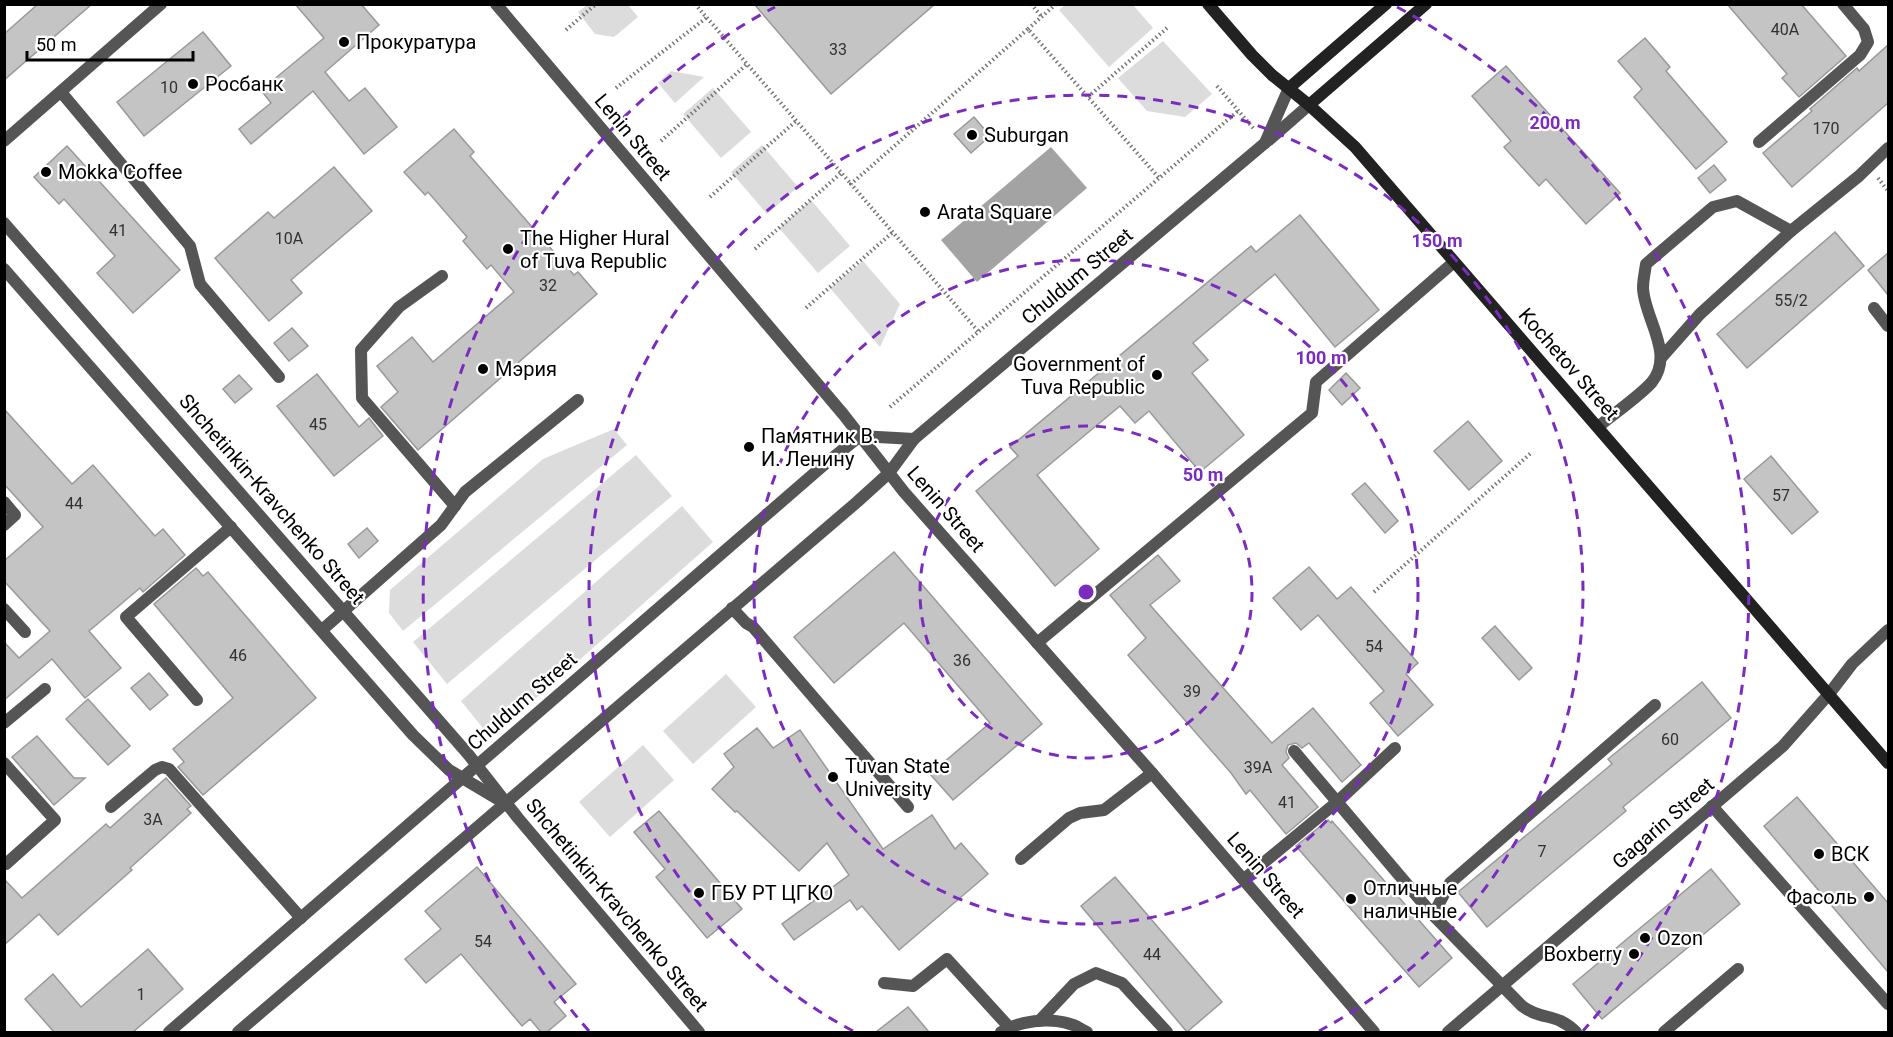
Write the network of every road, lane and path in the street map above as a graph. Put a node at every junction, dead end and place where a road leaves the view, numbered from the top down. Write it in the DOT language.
graph roads {
  1 [pos="161,4"];
  2 [pos="496,4"];
  3 [pos="596,4"];
  4 [pos="695,4"];
  5 [pos="1031,4"];
  6 [pos="1056,4"];
  7 [pos="1208,4"];
  8 [pos="1386,4"];
  9 [pos="1426,4"];
  10 [pos="1843,4"];
  11 [pos="1042,17"];
  12 [pos="706,18"];
  13 [pos="1167,28"];
  14 [pos="1028,29"];
  15 [pos="566,30"];
  16 [pos="747,64"];
  17 [pos="1217,86"];
  18 [pos="616,88"];
  19 [pos="1290,88"];
  20 [pos="61,92"];
  21 [pos="1088,98"];
  22 [pos="1309,105"];
  23 [pos="1238,111"];
  24 [pos="796,121"];
  25 [pos="1256,132"];
  26 [pos="4,141"];
  27 [pos="661,141"];
  28 [pos="1759,142"];
  29 [pos="1265,143"];
  30 [pos="1888,148"];
  31 [pos="841,173"];
  32 [pos="1160,179"];
  33 [pos="851,184"];
  34 [pos="710,197"];
  35 [pos="4,223"];
  36 [pos="1791,231"];
  37 [pos="893,232"];
  38 [pos="755,249"];
  39 [pos="1454,262"];
  40 [pos="4,269"];
  41 [pos="442,276"];
  42 [pos="806,308"];
  43 [pos="1874,308"];
  44 [pos="1888,326"];
  45 [pos="978,331"];
  46 [pos="1661,358"];
  47 [pos="279,377"];
  48 [pos="578,400"];
  49 [pos="890,407"];
  50 [pos="1598,427"];
  51 [pos="860,436"];
  52 [pos="914,439"];
  53 [pos="1532,453"];
  54 [pos="889,473"];
  55 [pos="4,502"];
  56 [pos="455,506"];
  57 [pos="4,525"];
  58 [pos="231,527"];
  59 [pos="1374,592"];
  60 [pos="732,608"];
  61 [pos="4,609"];
  62 [pos="344,612"];
  63 [pos="322,630"];
  64 [pos="1888,630"];
  65 [pos="25,632"];
  66 [pos="1037,643"];
  67 [pos="45,689"];
  68 [pos="1829,694"];
  69 [pos="196,700"];
  70 [pos="1655,705"];
  71 [pos="4,723"];
  72 [pos="1395,748"];
  73 [pos="1294,751"];
  74 [pos="1888,762"];
  75 [pos="4,763"];
  76 [pos="477,766"];
  77 [pos="1152,773"];
  78 [pos="462,779"];
  79 [pos="1337,802"];
  80 [pos="506,803"];
  81 [pos="1712,806"];
  82 [pos="111,807"];
  83 [pos="908,807"];
  84 [pos="1021,859"];
  85 [pos="4,863"];
  86 [pos="1244,879"];
  87 [pos="1433,915"];
  88 [pos="301,918"];
  89 [pos="1738,969"];
  90 [pos="884,982"];
  91 [pos="1503,985"];
  92 [pos="1888,1004"];
  93 [pos="1040,1021"];
  94 [pos="1005,1030"];
  95 [pos="170,1032"];
  96 [pos="238,1032"];
  97 [pos="699,1032"];
  98 [pos="1087,1032"];
  99 [pos="1167,1032"];
  100 [pos="1374,1032"];
  101 [pos="1449,1032"];
  102 [pos="1576,1032"];
  103 [pos="1664,1032"];
  1 -- 20 [label="street"];
  2 -- 51 [label="street, Lenin Street"];
  3 -- 15 [label="path"];
  4 -- 12 [label="path"];
  5 -- 11 [label="path"];
  6 -- 11 [label="path"];
  7 -- 19 [label="main road, Kochetov Street"];
  8 -- 19 [label="main road, Chuldum Street"];
  9 -- 22 [label="main road, Chuldum Street"];
  10 -- 28 [label="street"];
  11 -- 14 [label="path"];
  12 -- 16 [label="path"];
  12 -- 18 [label="path"];
  13 -- 21 [label="path"];
  14 -- 21 [label="path"];
  14 -- 33 [label="path"];
  16 -- 24 [label="path"];
  16 -- 27 [label="path"];
  17 -- 23 [label="path"];
  19 -- 22 [label="main road, Kochetov Street"];
  19 -- 29 [label="street, Chuldum Street"];
  20 -- 26 [label="street"];
  20 -- 47 [label="street"];
  21 -- 32 [label="path"];
  22 -- 29 [label="street, Chuldum Street"];
  22 -- 39 [label="main road, Kochetov Street"];
  23 -- 25 [label="path"];
  23 -- 32 [label="path"];
  24 -- 31 [label="path"];
  24 -- 34 [label="path"];
  29 -- 52 [label="street, Chuldum Street"];
  30 -- 36 [label="street"];
  31 -- 33 [label="path"];
  31 -- 38 [label="path"];
  32 -- 45 [label="path"];
  33 -- 37 [label="path"];
  35 -- 62 [label="street, Shchetinkin-Kravchenko Street"];
  36 -- 46 [label="street"];
  36 -- 46 [label="street"];
  37 -- 42 [label="path"];
  37 -- 45 [label="path"];
  39 -- 50 [label="main road, Kochetov Street"];
  39 -- 66 [label="street"];
  40 -- 58 [label="street, Shchetinkin-Kravchenko Street"];
  41 -- 56 [label="street"];
  43 -- 44 [label="street"];
  45 -- 49 [label="path"];
  46 -- 50 [label="street"];
  48 -- 56 [label="street"];
  50 -- 68 [label="main road, Kochetov Street"];
  51 -- 52 [label="street"];
  51 -- 54 [label="street, Lenin Street"];
  51 -- 76 [label="street, Chuldum Street"];
  52 -- 54 [label="street, Chuldum Street"];
  53 -- 59 [label="path"];
  54 -- 60 [label="street, Chuldum Street"];
  54 -- 66 [label="street, Lenin Street"];
  55 -- 57 [label="street"];
  56 -- 62 [label="street"];
  58 -- 63 [label="street, Shchetinkin-Kravchenko Street"];
  58 -- 69 [label="street"];
  60 -- 80 [label="street, Chuldum Street"];
  60 -- 83 [label="street"];
  61 -- 65 [label="street"];
  62 -- 63 [label="street"];
  62 -- 76 [label="street, Shchetinkin-Kravchenko Street"];
  63 -- 78 [label="street, Shchetinkin-Kravchenko Street"];
  64 -- 68 [label="street, Gagarin Street"];
  66 -- 77 [label="street, Lenin Street"];
  67 -- 71 [label="street"];
  68 -- 74 [label="main road, Kochetov Street"];
  68 -- 81 [label="street, Gagarin Street"];
  70 -- 87 [label="street"];
  72 -- 79 [label="street"];
  73 -- 79 [label="street"];
  75 -- 85 [label="street"];
  76 -- 78 [label="street, Chuldum Street"];
  76 -- 80 [label="street, Shchetinkin-Kravchenko Street"];
  77 -- 84 [label="street"];
  77 -- 86 [label="street, Lenin Street"];
  78 -- 80 [label="street, Shchetinkin-Kravchenko Street"];
  78 -- 88 [label="street, Chuldum Street"];
  79 -- 86 [label="street"];
  79 -- 87 [label="street"];
  80 -- 96 [label="street, Chuldum Street"];
  80 -- 97 [label="street, Shchetinkin-Kravchenko Street"];
  81 -- 91 [label="street, Gagarin Street"];
  81 -- 92 [label="street"];
  82 -- 88 [label="street"];
  86 -- 100 [label="street, Lenin Street"];
  87 -- 91 [label="street"];
  88 -- 95 [label="street, Chuldum Street"];
  89 -- 103 [label="street"];
  90 -- 94 [label="street"];
  91 -- 101 [label="street, Gagarin Street"];
  91 -- 102 [label="street"];
  93 -- 94 [label="street"];
  93 -- 98 [label="street"];
  93 -- 99 [label="street"];
}
